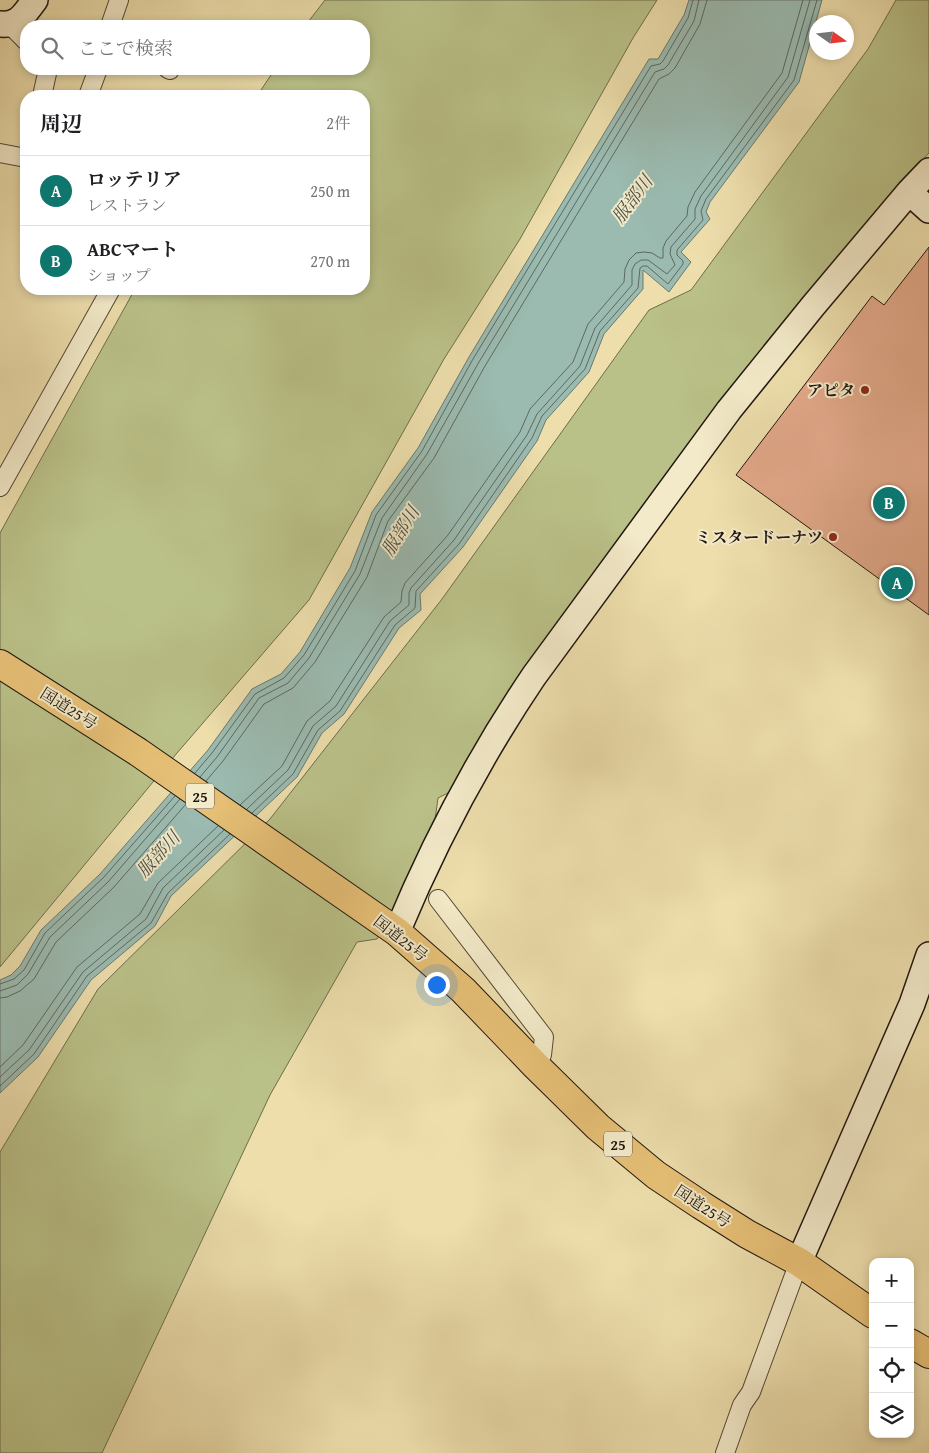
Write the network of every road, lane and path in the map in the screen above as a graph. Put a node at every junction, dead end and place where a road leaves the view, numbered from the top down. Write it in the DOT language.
graph roads {
  1 [pos="35,0"];
  2 [pos="119,0"];
  3 [pos="112,20"];
  4 [pos="12,30"];
  5 [pos="47,75"];
  6 [pos="96,75"];
  7 [pos="43,90"];
  8 [pos="90,90"];
  9 [pos="0,154"];
  10 [pos="20,157"];
  11 [pos="929,170"];
  12 [pos="909,192"];
  13 [pos="929,210"];
  14 [pos="107,295"];
  15 [pos="0,487"];
  16 [pos="0,664"];
  17 [pos="438,899"];
  18 [pos="397,932"];
  19 [pos="929,955"];
  20 [pos="535,1065"];
  21 [pos="799,1262"];
  22 [pos="869,1311"];
  23 [pos="914,1345"];
  24 [pos="929,1354"];
  25 [pos="725,1453"];
  1 -- 4 [label="street"];
  2 -- 3 [label="street"];
  5 -- 7 [label="street"];
  6 -- 8 [label="street"];
  9 -- 10 [label="street"];
  11 -- 12 [label="street"];
  12 -- 13 [label="street"];
  12 -- 18 [label="street"];
  14 -- 15 [label="street"];
  16 -- 18 [label="highway, 国道25号 / 25"];
  17 -- 20 [label="street"];
  18 -- 20 [label="highway, 国道25号 / 25"];
  19 -- 21 [label="street"];
  20 -- 21 [label="highway, 国道25号 / 25"];
  21 -- 22 [label="highway, 国道25号 / 25"];
  21 -- 25 [label="street"];
  23 -- 24 [label="highway"];
}
